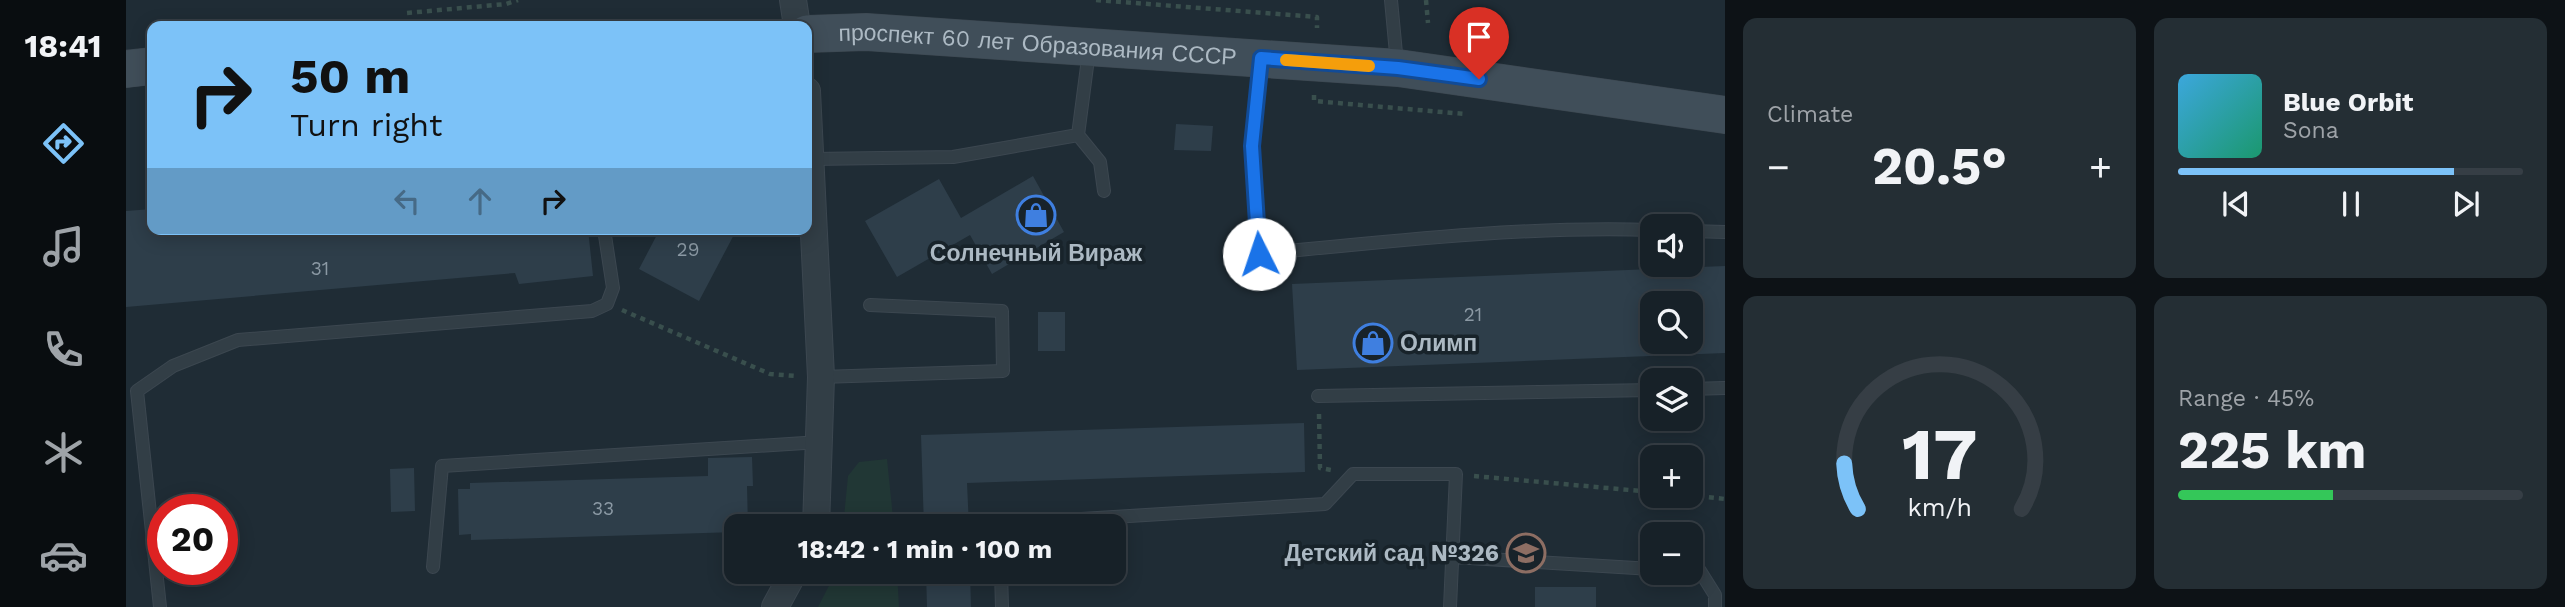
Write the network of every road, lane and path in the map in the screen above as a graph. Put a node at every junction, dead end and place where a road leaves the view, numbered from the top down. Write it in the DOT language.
graph roads {
  1 [pos="518,0"];
  2 [pos="793,0"];
  3 [pos="1097,0"];
  4 [pos="1391,0"];
  5 [pos="1426,0"];
  6 [pos="407,13"];
  7 [pos="796,21"];
  8 [pos="1428,23"];
  9 [pos="1317,28"];
  10 [pos="812,34"];
  11 [pos="1090,45"];
  12 [pos="1261,58"];
  13 [pos="147,67"];
  14 [pos="1398,68"];
  15 [pos="126,69"];
  16 [pos="1314,94"];
  17 [pos="1465,114"];
  18 [pos="1725,115"];
  19 [pos="1078,135"];
  20 [pos="812,159"];
  21 [pos="1104,191"];
  22 [pos="1640,230"];
  23 [pos="1703,231"];
  24 [pos="1725,232"];
  25 [pos="605,235"];
  26 [pos="607,304"];
  27 [pos="870,305"];
  28 [pos="821,377"];
  29 [pos="1725,388"];
  30 [pos="1703,389"];
  31 [pos="1640,390"];
  32 [pos="1318,396"];
  33 [pos="820,442"];
  34 [pos="1320,468"];
  35 [pos="1456,474"];
  36 [pos="1640,491"];
  37 [pos="1703,497"];
  38 [pos="1725,499"];
  39 [pos="817,514"];
  40 [pos="1126,516"];
  41 [pos="1454,557"];
  42 [pos="433,567"];
  43 [pos="1640,568"];
  44 [pos="1703,576"];
  45 [pos="787,584"];
  46 [pos="1001,584"];
  47 [pos="160,607"];
  48 [pos="775,607"];
  49 [pos="1002,607"];
  50 [pos="1450,607"];
  51 [pos="1715,607"];
  1 -- 6 [label="path"];
  2 -- 7 [label="street"];
  3 -- 9 [label="path"];
  4 -- 14 [label="lane"];
  5 -- 8 [label="path"];
  10 -- 11 [label="main road, проспект 60 лет Образования СССР"];
  11 -- 12 [label="main road, проспект 60 лет Образования СССР"];
  11 -- 19 [label="lane"];
  12 -- 14 [label="main road, проспект 60 лет Образования СССР"];
  12 -- 22 [label="lane"];
  13 -- 15 [label="main road"];
  14 -- 18 [label="main road, проспект 60 лет Образования СССР"];
  16 -- 17 [label="path"];
  19 -- 20 [label="lane"];
  19 -- 21 [label="lane"];
  20 -- 28 [label="street"];
  23 -- 24 [label="lane"];
  25 -- 26 [label="lane"];
  26 -- 28 [label="path"];
  26 -- 47 [label="lane"];
  27 -- 28 [label="lane"];
  28 -- 33 [label="street"];
  29 -- 30 [label="lane"];
  31 -- 32 [label="lane"];
  32 -- 34 [label="path"];
  33 -- 39 [label="street"];
  33 -- 42 [label="lane"];
  35 -- 36 [label="path"];
  35 -- 40 [label="lane"];
  35 -- 41 [label="lane"];
  37 -- 38 [label="path"];
  41 -- 43 [label="lane"];
  41 -- 50 [label="lane"];
  44 -- 51 [label="lane"];
  45 -- 48 [label="street"];
  46 -- 49 [label="lane"];
}
